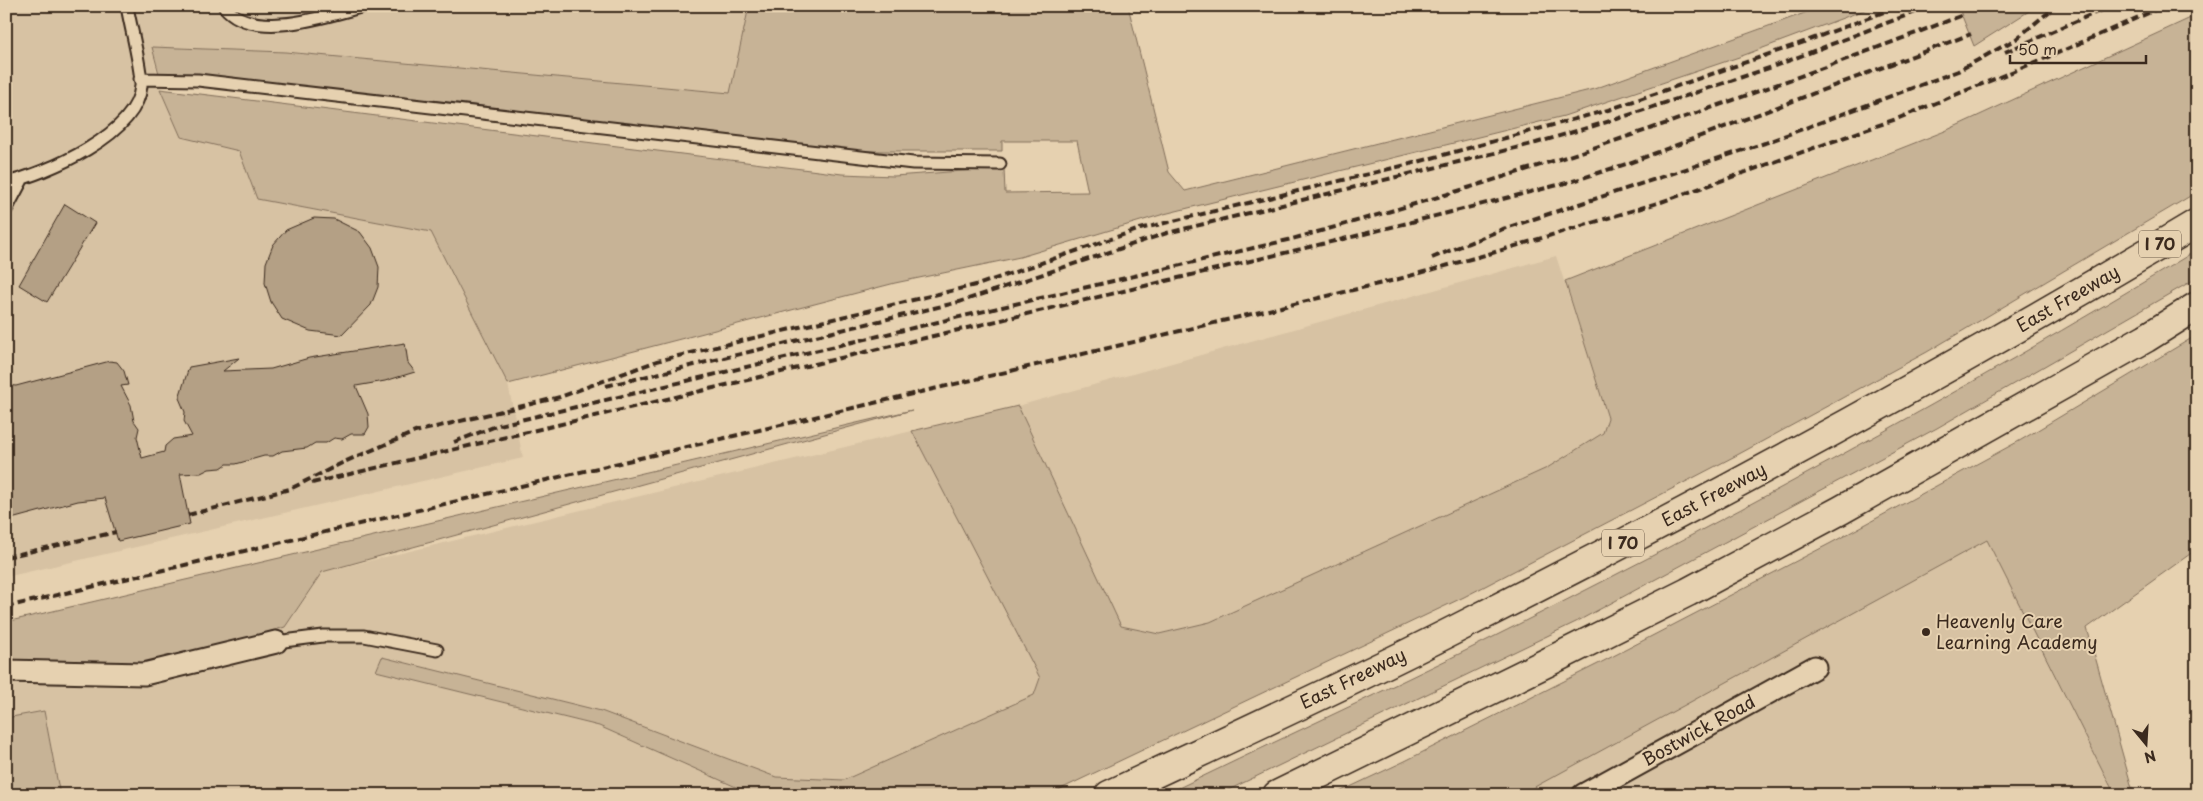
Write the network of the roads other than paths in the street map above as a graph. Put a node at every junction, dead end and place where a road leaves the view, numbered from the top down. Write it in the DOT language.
graph roads {
  1 [pos="127,6"];
  2 [pos="224,6"];
  3 [pos="364,6"];
  4 [pos="140,79"];
  5 [pos="1000,164"];
  6 [pos="22,180"];
  7 [pos="6,183"];
  8 [pos="6,210"];
  9 [pos="2197,223"];
  10 [pos="2197,306"];
  11 [pos="276,642"];
  12 [pos="436,650"];
  13 [pos="1815,667"];
  14 [pos="6,671"];
  15 [pos="1109,795"];
  16 [pos="1277,795"];
  17 [pos="1582,795"];
  1 -- 4 [label="lane"];
  2 -- 3 [label="lane"];
  4 -- 5 [label="lane"];
  4 -- 6 [label="lane"];
  6 -- 7 [label="lane"];
  6 -- 8 [label="lane"];
  9 -- 15 [label="highway, East Freeway / I 70"];
  10 -- 16 [label="highway"];
  11 -- 12 [label="lane"];
  11 -- 14 [label="street"];
  13 -- 17 [label="street, Bostwick Road"];
}
